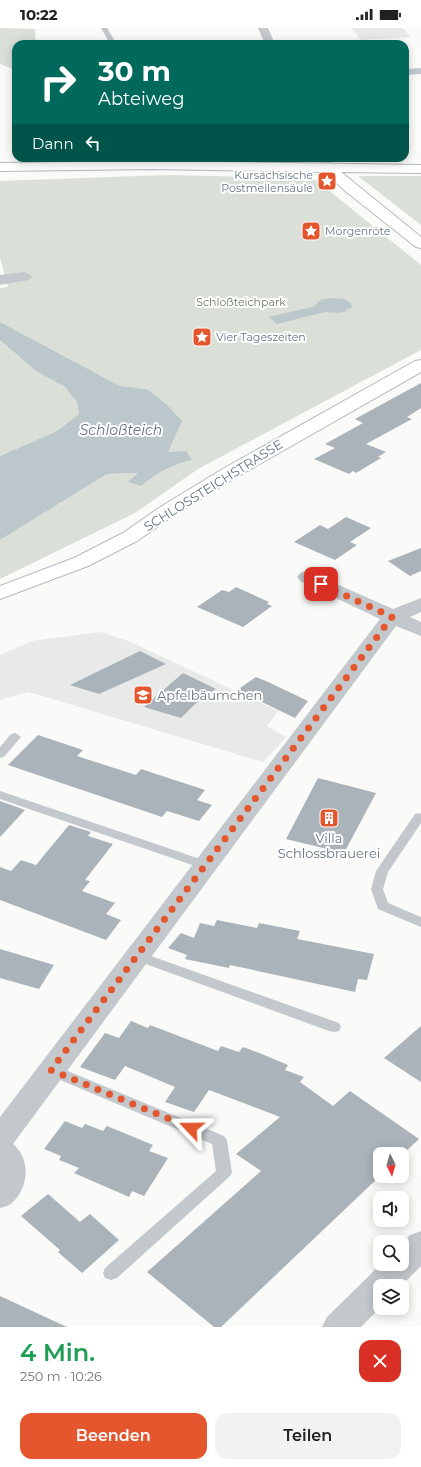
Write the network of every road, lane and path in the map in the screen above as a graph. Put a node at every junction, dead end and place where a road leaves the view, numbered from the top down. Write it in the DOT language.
graph roads {
  1 [pos="104,28"];
  2 [pos="263,28"];
  3 [pos="110,40"];
  4 [pos="268,40"];
  5 [pos="421,70"];
  6 [pos="409,72"];
  7 [pos="327,163"];
  8 [pos="0,167"];
  9 [pos="421,169"];
  10 [pos="421,244"];
  11 [pos="24,277"];
  12 [pos="0,280"];
  13 [pos="421,365"];
  14 [pos="307,577"];
  15 [pos="0,593"];
  16 [pos="421,604"];
  17 [pos="392,617"];
  18 [pos="421,630"];
  19 [pos="15,737"];
  20 [pos="0,754"];
  21 [pos="0,796"];
  22 [pos="418,817"];
  23 [pos="205,864"];
  24 [pos="421,922"];
  25 [pos="137,956"];
  26 [pos="334,1027"];
  27 [pos="51,1070"];
  28 [pos="0,1139"];
  29 [pos="0,1150"];
  30 [pos="0,1195"];
  31 [pos="421,1245"];
  32 [pos="111,1273"];
  33 [pos="387,1279"];
  34 [pos="373,1293"];
  35 [pos="339,1327"];
  1 -- 3 [label="lane"];
  2 -- 4 [label="street"];
  5 -- 6 [label="street"];
  7 -- 8 [label="main road"];
  7 -- 9 [label="main road"];
  7 -- 10 [label="main road"];
  11 -- 12 [label="street"];
  13 -- 15 [label="main road, SCHLOSSTEICHSTRASSE"];
  14 -- 17 [label="street"];
  16 -- 17 [label="street"];
  17 -- 18 [label="street"];
  17 -- 23 [label="street"];
  19 -- 20 [label="lane"];
  21 -- 23 [label="lane"];
  22 -- 24 [label="lane"];
  23 -- 25 [label="street"];
  25 -- 26 [label="lane"];
  25 -- 27 [label="street"];
  27 -- 28 [label="street"];
  27 -- 32 [label="lane"];
  29 -- 30 [label="street"];
  31 -- 33 [label="street"];
  34 -- 35 [label="street"];
}
